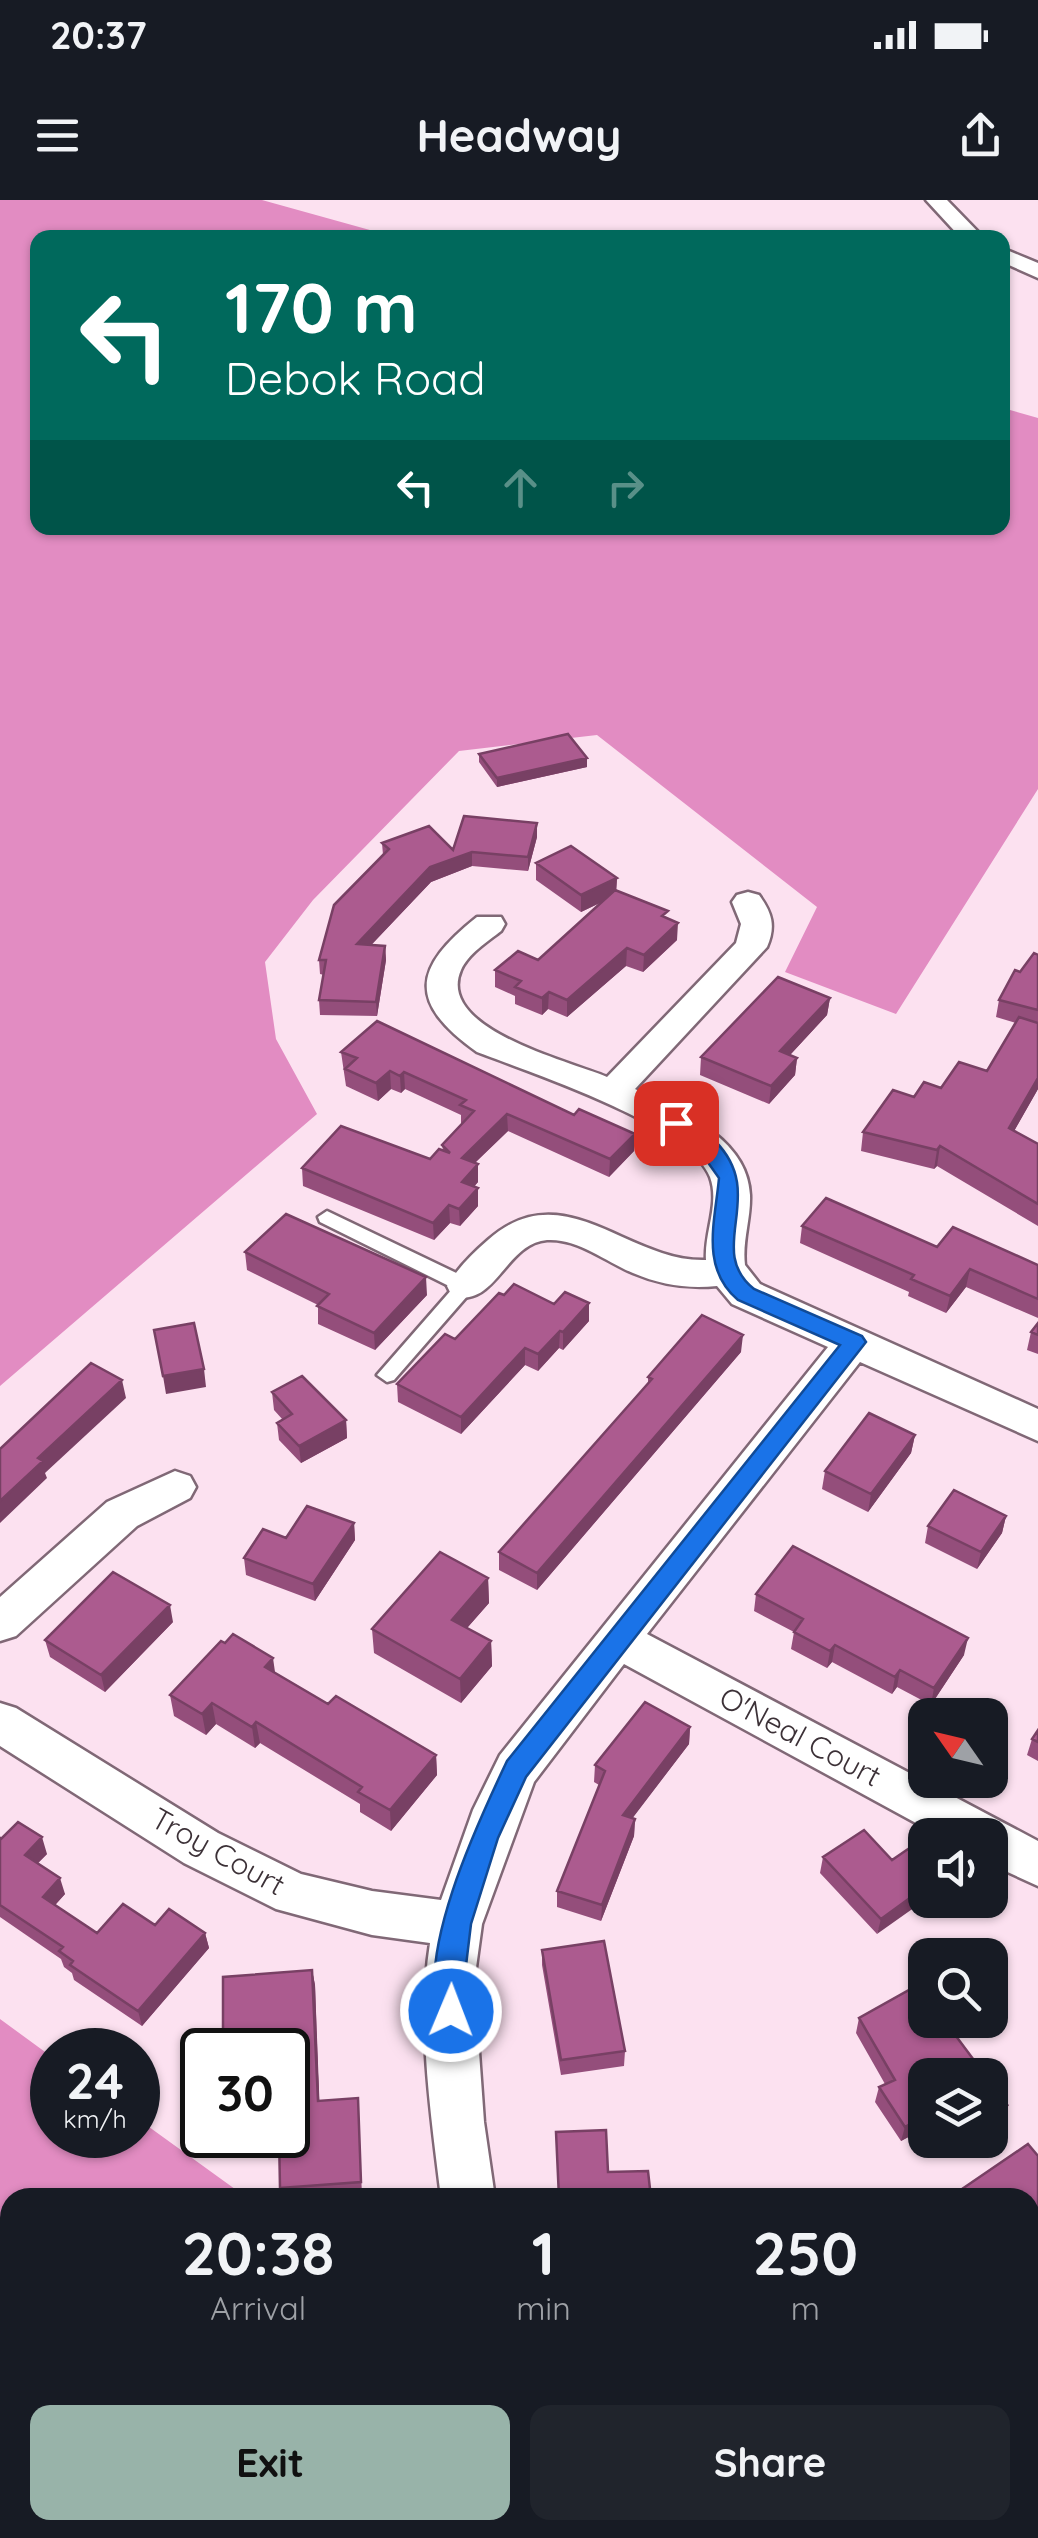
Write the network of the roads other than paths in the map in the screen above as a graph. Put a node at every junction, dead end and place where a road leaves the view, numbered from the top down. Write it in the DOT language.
graph roads {
  1 [pos="936,200"];
  2 [pos="964,230"];
  3 [pos="1010,258"];
  4 [pos="1038,271"];
  5 [pos="748,902"];
  6 [pos="489,924"];
  7 [pos="610,1094"];
  8 [pos="326,1217"];
  9 [pos="726,1272"];
  10 [pos="466,1286"];
  11 [pos="854,1342"];
  12 [pos="387,1375"];
  13 [pos="1038,1426"];
  14 [pos="175,1487"];
  15 [pos="0,1624"];
  16 [pos="619,1640"];
  17 [pos="0,1722"];
  18 [pos="950,1818"];
  19 [pos="1008,1849"];
  20 [pos="1038,1865"];
  21 [pos="457,1924"];
  22 [pos="467,2188"];
  1 -- 2 [label="street"];
  3 -- 4 [label="street"];
  5 -- 7 [label="street"];
  6 -- 7 [label="street"];
  7 -- 9 [label="street"];
  8 -- 10 [label="lane"];
  9 -- 10 [label="street"];
  9 -- 11 [label="street"];
  10 -- 12 [label="lane"];
  11 -- 13 [label="street"];
  11 -- 16 [label="street"];
  14 -- 15 [label="street"];
  16 -- 18 [label="street, O'Neal Court"];
  16 -- 21 [label="street"];
  17 -- 21 [label="street, Troy Court"];
  19 -- 20 [label="street"];
  21 -- 22 [label="street"];
}
